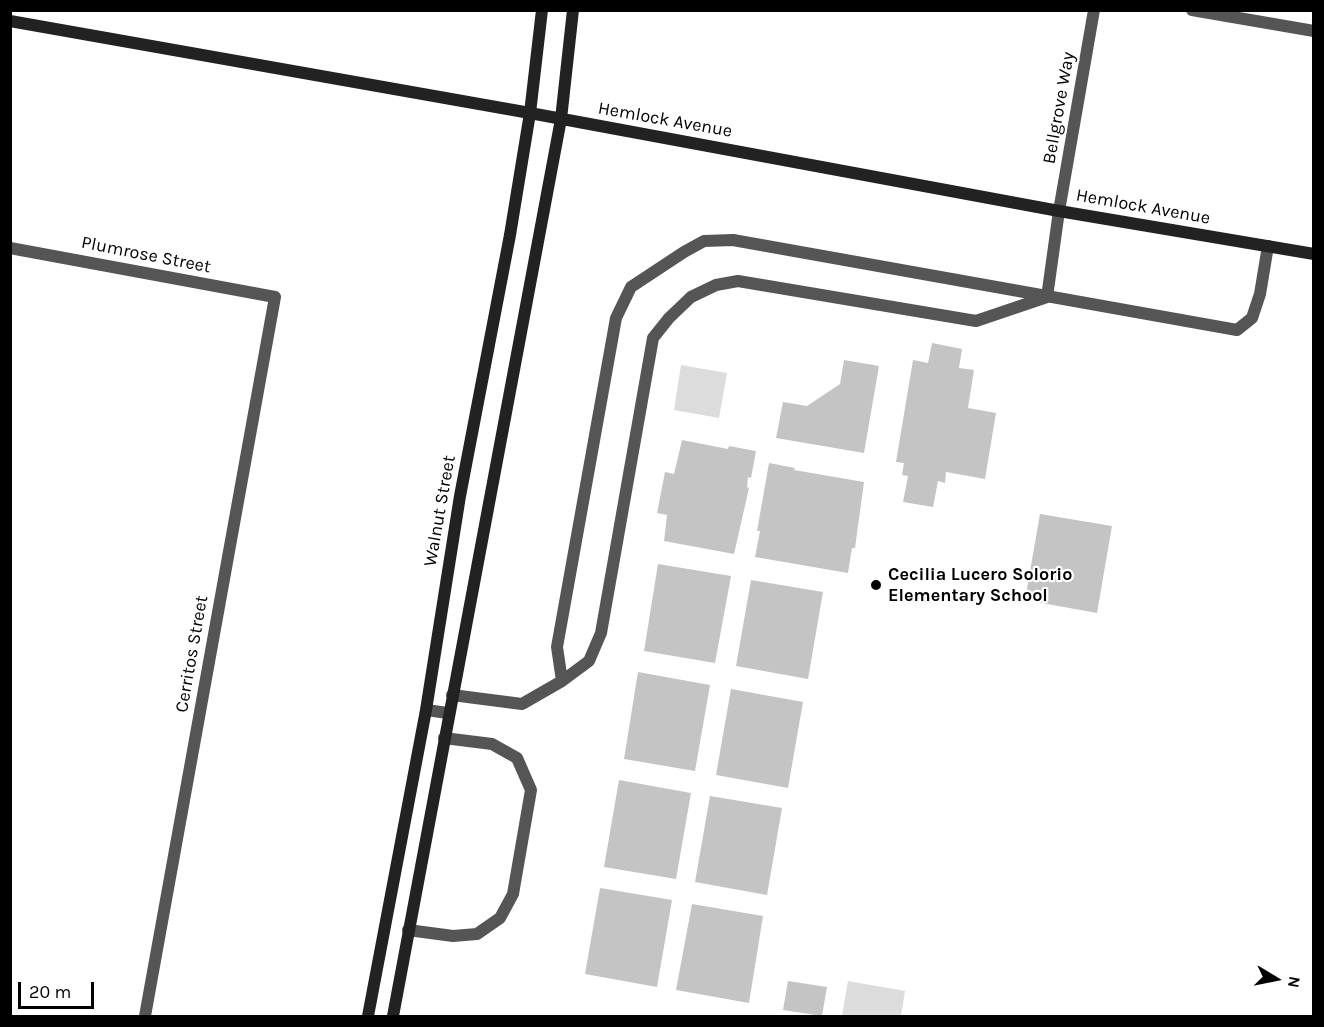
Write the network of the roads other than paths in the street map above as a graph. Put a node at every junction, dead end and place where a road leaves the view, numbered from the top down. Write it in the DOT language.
graph roads {
  1 [pos="542,10"];
  2 [pos="573,10"];
  3 [pos="1094,10"];
  4 [pos="1192,10"];
  5 [pos="10,21"];
  6 [pos="1314,31"];
  7 [pos="530,113"];
  8 [pos="561,119"];
  9 [pos="1059,211"];
  10 [pos="1268,246"];
  11 [pos="10,248"];
  12 [pos="1314,254"];
  13 [pos="275,297"];
  14 [pos="1047,297"];
  15 [pos="562,681"];
  16 [pos="452,695"];
  17 [pos="426,710"];
  18 [pos="448,713"];
  19 [pos="444,738"];
  20 [pos="408,930"];
  21 [pos="146,1017"];
  22 [pos="368,1017"];
  23 [pos="393,1017"];
  1 -- 7 [label="street, Walnut Street"];
  2 -- 8 [label="street"];
  3 -- 9 [label="street, Bellgrove Way"];
  4 -- 6 [label="street"];
  5 -- 7 [label="street, Hemlock Avenue"];
  7 -- 8 [label="street, Hemlock Avenue"];
  7 -- 17 [label="street, Walnut Street"];
  8 -- 9 [label="street, Hemlock Avenue"];
  8 -- 16 [label="street"];
  9 -- 10 [label="street, Hemlock Avenue"];
  9 -- 14 [label="street, Bellgrove Way"];
  10 -- 12 [label="street, Hemlock Avenue"];
  10 -- 14 [label="street"];
  11 -- 13 [label="street, Plumrose Street"];
  13 -- 21 [label="street, Cerritos Street"];
  14 -- 15 [label="street"];
  14 -- 15 [label="street"];
  15 -- 16 [label="street"];
  16 -- 18 [label="street"];
  17 -- 18 [label="street"];
  17 -- 22 [label="street, Walnut Street"];
  18 -- 19 [label="street"];
  19 -- 20 [label="street"];
  19 -- 20 [label="street"];
  20 -- 23 [label="street"];
}
